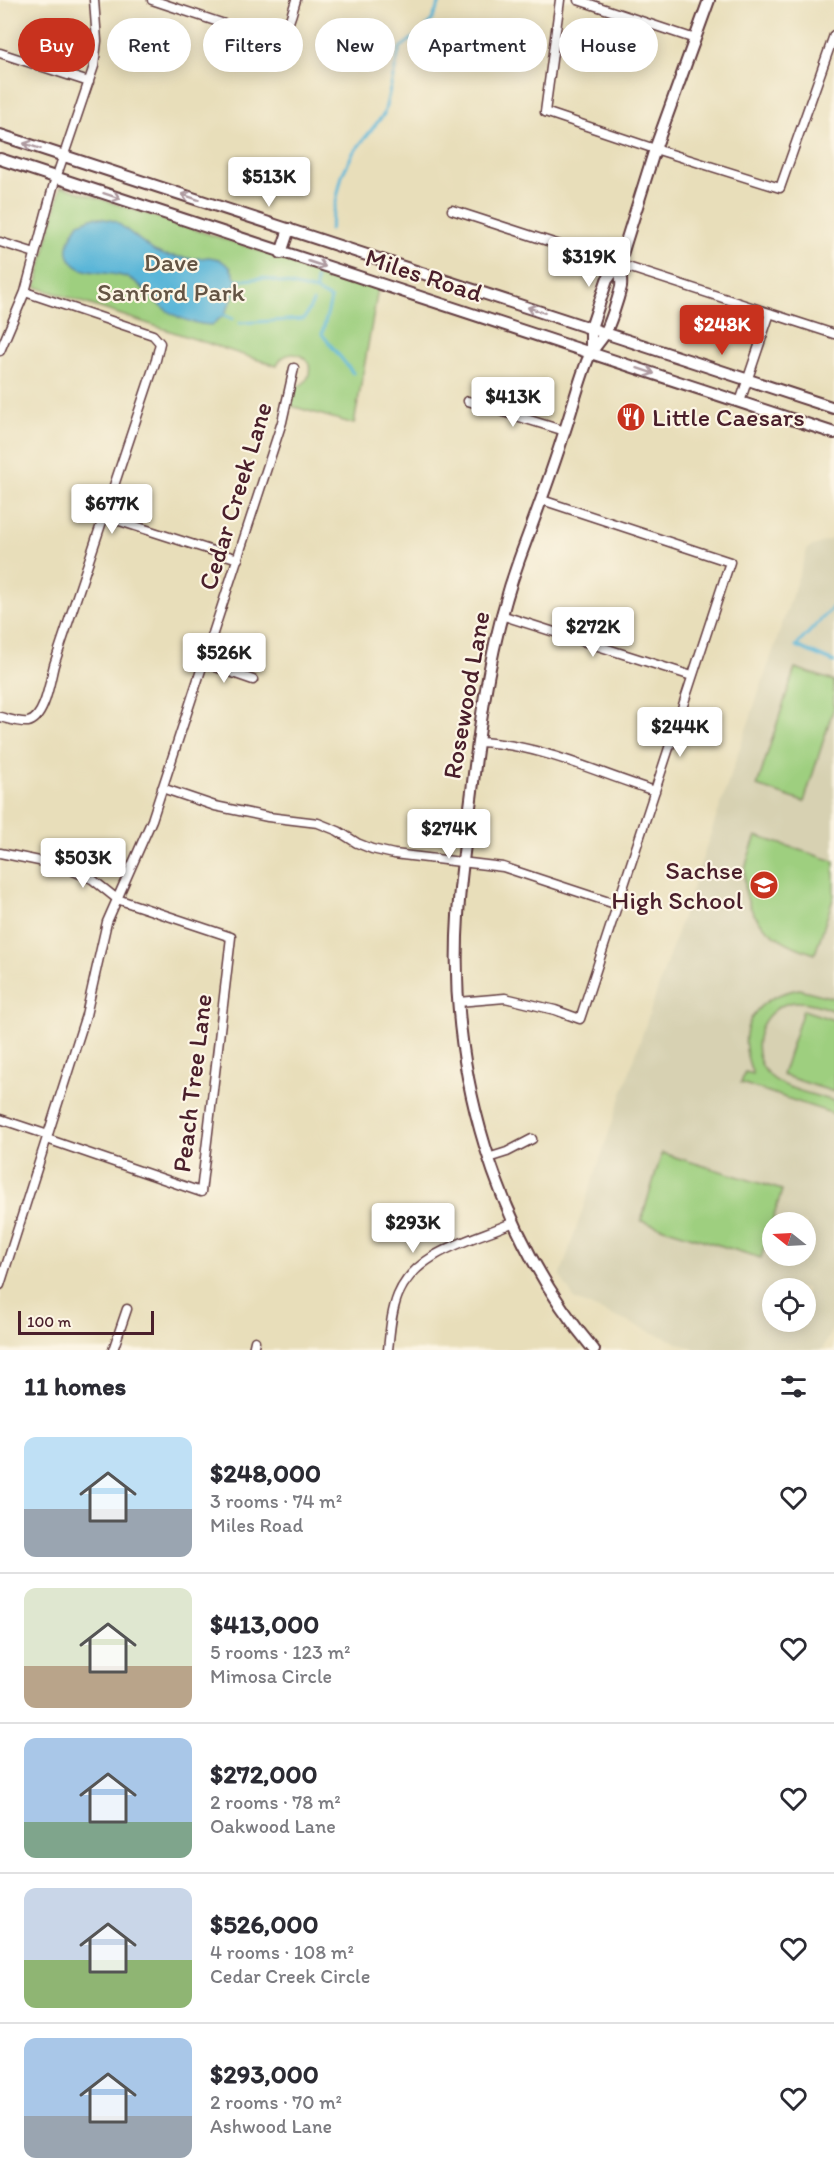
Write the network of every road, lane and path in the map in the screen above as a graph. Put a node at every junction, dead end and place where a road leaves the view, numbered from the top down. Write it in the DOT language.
graph roads {
  1 [pos="94,0"];
  2 [pos="152,0"];
  3 [pos="296,0"];
  4 [pos="560,0"];
  5 [pos="578,0"];
  6 [pos="709,0"];
  7 [pos="834,35"];
  8 [pos="695,39"];
  9 [pos="0,53"];
  10 [pos="89,82"];
  11 [pos="0,135"];
  12 [pos="655,149"];
  13 [pos="64,156"];
  14 [pos="0,159"];
  15 [pos="57,178"];
  16 [pos="452,210"];
  17 [pos="289,229"];
  18 [pos="0,242"];
  19 [pos="35,253"];
  20 [pos="281,253"];
  21 [pos="619,264"];
  22 [pos="25,292"];
  23 [pos="770,314"];
  24 [pos="591,328"];
  25 [pos="605,333"];
  26 [pos="834,334"];
  27 [pos="0,351"];
  28 [pos="591,352"];
  29 [pos="294,368"];
  30 [pos="749,380"];
  31 [pos="468,400"];
  32 [pos="740,402"];
  33 [pos="834,408"];
  34 [pos="565,431"];
  35 [pos="834,433"];
  36 [pos="542,500"];
  37 [pos="104,516"];
  38 [pos="238,559"];
  39 [pos="501,615"];
  40 [pos="204,663"];
  41 [pos="692,676"];
  42 [pos="253,680"];
  43 [pos="0,717"];
  44 [pos="478,742"];
  45 [pos="162,788"];
  46 [pos="656,791"];
  47 [pos="0,853"];
  48 [pos="463,862"];
  49 [pos="117,899"];
  50 [pos="618,905"];
  51 [pos="458,1002"];
  52 [pos="0,1119"];
  53 [pos="47,1137"];
  54 [pos="532,1139"];
  55 [pos="488,1158"];
  56 [pos="513,1222"];
  57 [pos="0,1286"];
  58 [pos="127,1310"];
  59 [pos="113,1350"];
  60 [pos="388,1350"];
  61 [pos="594,1350"];
  1 -- 10 [label="street"];
  2 -- 3 [label="street"];
  4 -- 12 [label="street"];
  5 -- 8 [label="street"];
  6 -- 8 [label="main road, Rosewood Lane"];
  7 -- 12 [label="street"];
  8 -- 12 [label="main road, Rosewood Lane"];
  9 -- 10 [label="street"];
  10 -- 13 [label="street"];
  13 -- 11 [label="main road, Miles Road, one-way"];
  12 -- 21 [label="main road, Rosewood Lane"];
  13 -- 15 [label="street"];
  17 -- 13 [label="main road, Miles Road, one-way"];
  14 -- 15 [label="main road, Miles Road"];
  15 -- 19 [label="street"];
  15 -- 20 [label="main road, Miles Road, one-way"];
  16 -- 21 [label="street"];
  17 -- 20 [label="main road"];
  24 -- 17 [label="main road, Miles Road, one-way"];
  18 -- 19 [label="street"];
  19 -- 22 [label="street"];
  20 -- 28 [label="main road, Miles Road, one-way"];
  21 -- 23 [label="street"];
  21 -- 24 [label="main road, Rosewood Lane"];
  21 -- 25 [label="main road, Rosewood Lane"];
  22 -- 27 [label="street"];
  22 -- 37 [label="street"];
  23 -- 26 [label="street"];
  23 -- 30 [label="street"];
  24 -- 25 [label="main road, Miles Road"];
  24 -- 28 [label="main road, Rosewood Lane"];
  25 -- 28 [label="main road, Rosewood Lane"];
  25 -- 30 [label="main road, Miles Road"];
  28 -- 32 [label="main road, Miles Road, one-way"];
  28 -- 34 [label="main road, Rosewood Lane"];
  29 -- 38 [label="street, Cedar Creek Lane"];
  30 -- 32 [label="street"];
  30 -- 33 [label="main road, Miles Road"];
  31 -- 34 [label="street"];
  32 -- 35 [label="main road, Miles Road"];
  34 -- 36 [label="main road, Rosewood Lane"];
  36 -- 39 [label="main road, Rosewood Lane"];
  36 -- 41 [label="street"];
  37 -- 38 [label="street"];
  37 -- 43 [label="street"];
  38 -- 40 [label="street, Cedar Creek Lane"];
  39 -- 41 [label="street"];
  39 -- 44 [label="main road, Rosewood Lane"];
  40 -- 42 [label="street"];
  40 -- 45 [label="street, Cedar Creek Lane"];
  41 -- 46 [label="street"];
  44 -- 46 [label="street"];
  44 -- 48 [label="main road, Rosewood Lane"];
  45 -- 48 [label="street"];
  45 -- 49 [label="street, Cedar Creek Lane"];
  46 -- 50 [label="street"];
  47 -- 49 [label="street"];
  48 -- 50 [label="street"];
  48 -- 51 [label="main road, Rosewood Lane"];
  49 -- 53 [label="street, Cedar Creek Lane"];
  49 -- 53 [label="street, Peach Tree Lane"];
  50 -- 51 [label="street"];
  51 -- 55 [label="main road, Rosewood Lane"];
  52 -- 53 [label="street"];
  53 -- 57 [label="street, Cedar Creek Lane"];
  54 -- 55 [label="street"];
  55 -- 56 [label="main road, Rosewood Lane"];
  56 -- 60 [label="street"];
  56 -- 61 [label="main road, Rosewood Lane"];
  58 -- 59 [label="street"];
}
